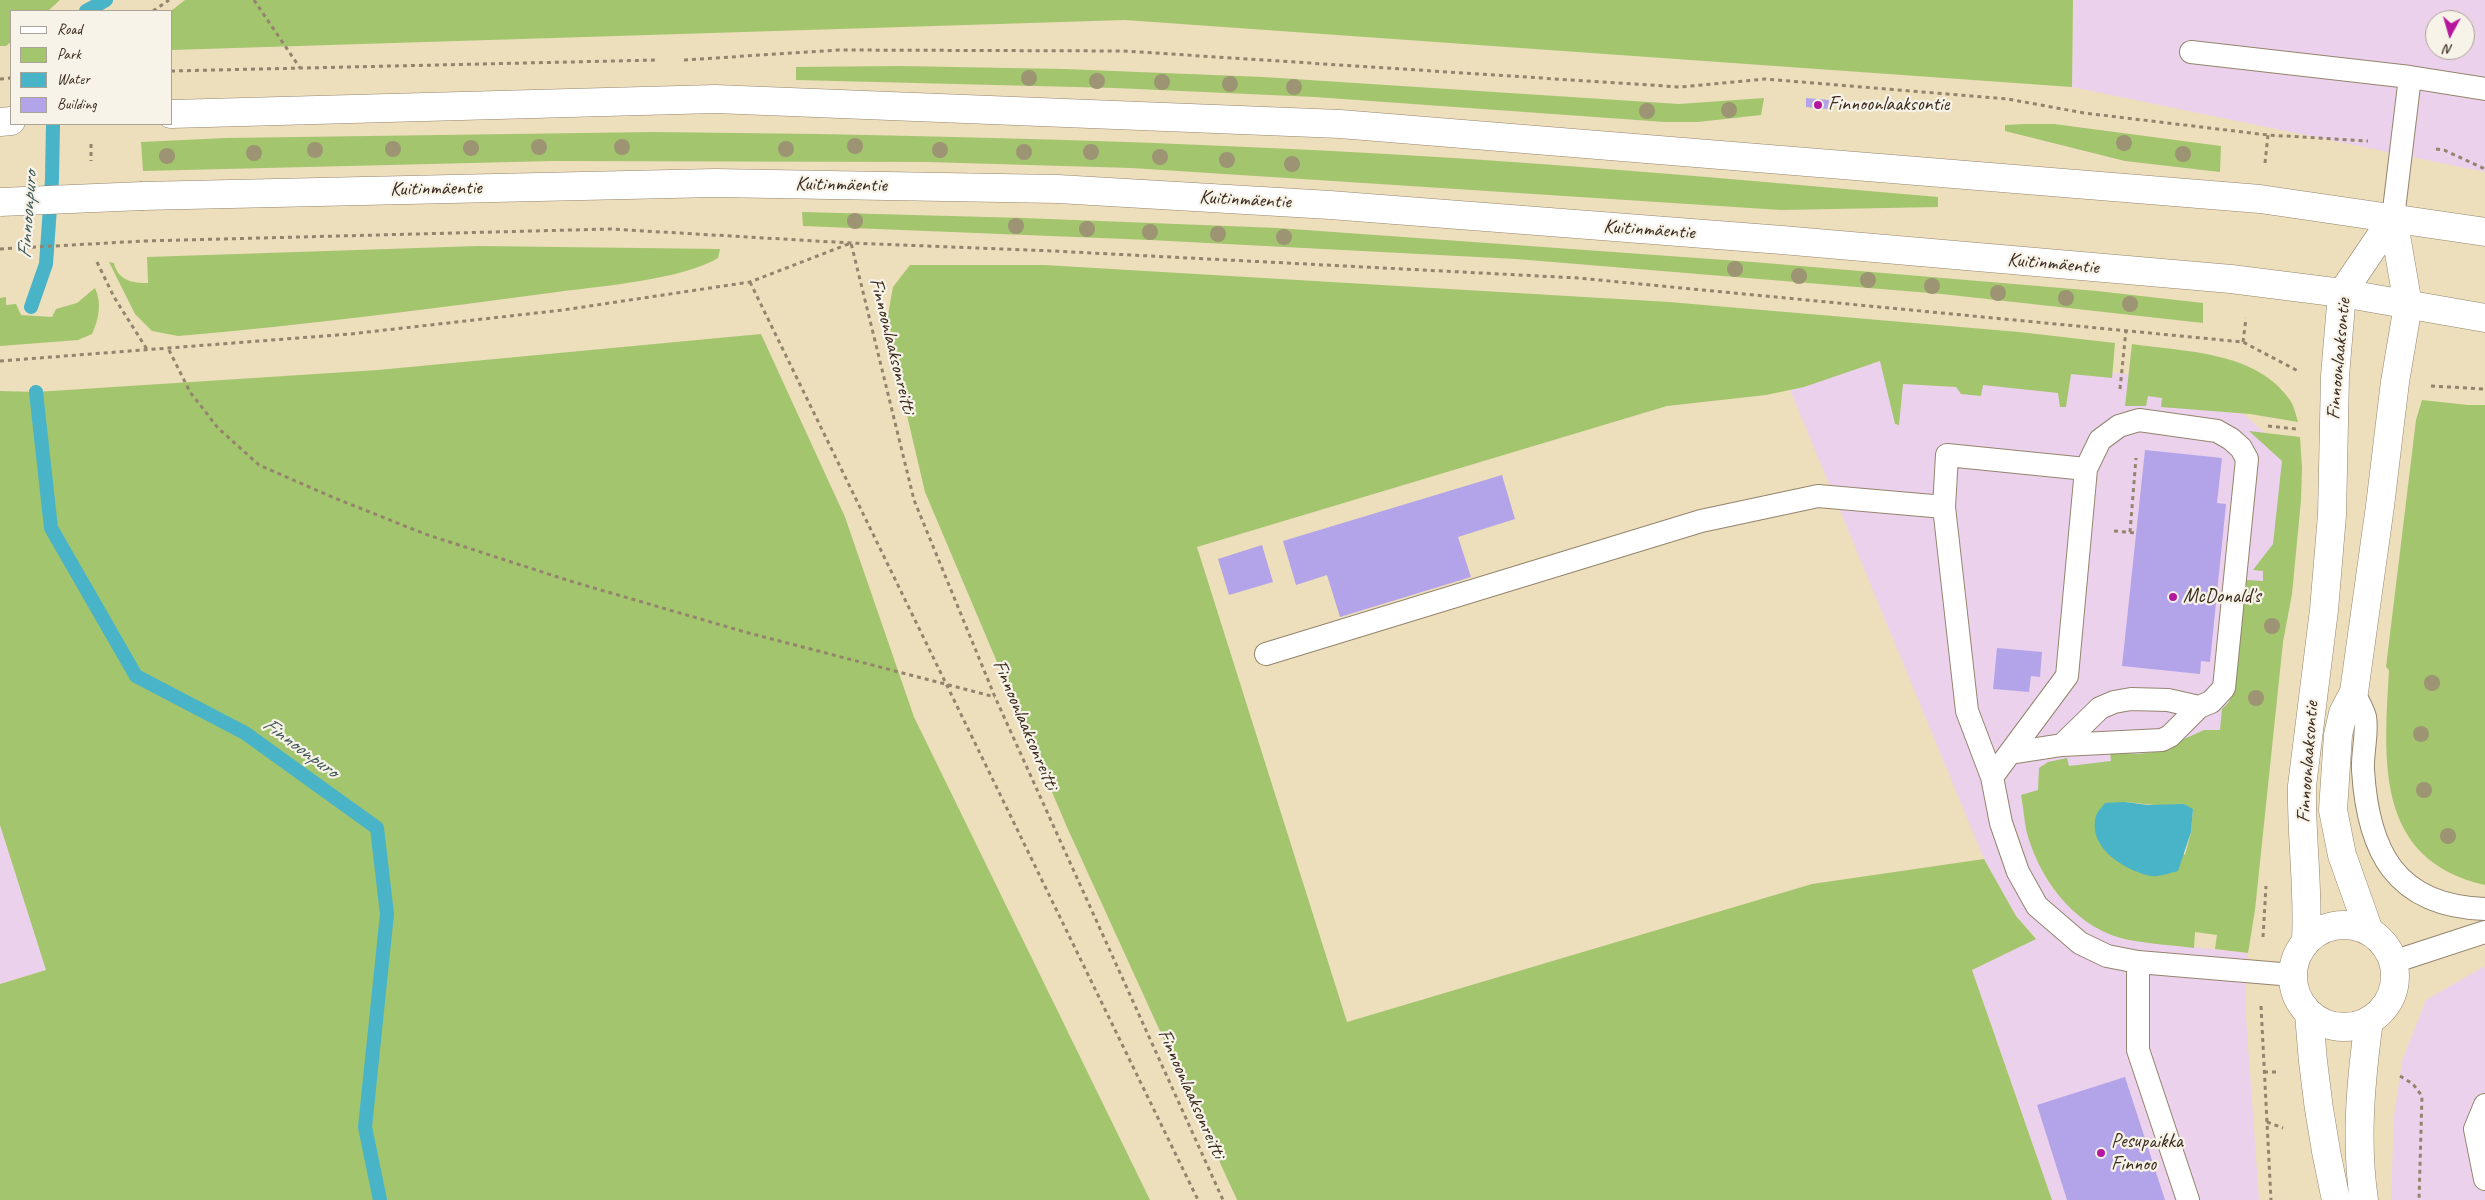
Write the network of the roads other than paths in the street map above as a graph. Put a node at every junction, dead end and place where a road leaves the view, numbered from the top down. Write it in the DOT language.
graph roads {
  1 [pos="2191,52"];
  2 [pos="2410,77"];
  3 [pos="2485,89"];
  4 [pos="172,114"];
  5 [pos="0,202"];
  6 [pos="2393,218"];
  7 [pos="2485,232"];
  8 [pos="2342,293"];
  9 [pos="2408,306"];
  10 [pos="2485,318"];
  11 [pos="2086,469"];
  12 [pos="1944,507"];
  13 [pos="1266,654"];
  14 [pos="2354,692"];
  15 [pos="2199,707"];
  16 [pos="2062,745"];
  17 [pos="2010,753"];
  18 [pos="1992,777"];
  19 [pos="2485,908"];
  20 [pos="2369,931"];
  21 [pos="2485,932"];
  22 [pos="2306,941"];
  23 [pos="2138,962"];
  24 [pos="2393,962"];
  25 [pos="2292,975"];
  26 [pos="2309,1014"];
  27 [pos="2369,1020"];
  28 [pos="2485,1105"];
  29 [pos="2485,1179"];
  30 [pos="2188,1200"];
  31 [pos="2336,1200"];
  32 [pos="2364,1200"];
  1 -- 2 [label="lane"];
  2 -- 3 [label="lane"];
  2 -- 6 [label="lane"];
  4 -- 6 [label="main road"];
  5 -- 8 [label="main road, Kuitinmäentie, bridge"];
  6 -- 7 [label="main road"];
  6 -- 8 [label="main road, Finnoonlaaksontie"];
  6 -- 9 [label="main road, Finnoonlaaksontie"];
  8 -- 9 [label="main road, Kuitinmäentie"];
  8 -- 22 [label="main road, Finnoonlaaksontie"];
  9 -- 10 [label="main road, Kuitinmäentie"];
  9 -- 14 [label="main road, Finnoonlaaksontie"];
  11 -- 12 [label="lane"];
  11 -- 15 [label="lane"];
  11 -- 17 [label="lane"];
  12 -- 13 [label="lane"];
  12 -- 18 [label="lane"];
  14 -- 19 [label="lane"];
  14 -- 20 [label="main road, Finnoonlaaksontie"];
  15 -- 16 [label="lane"];
  15 -- 16 [label="lane"];
  16 -- 17 [label="lane"];
  17 -- 18 [label="lane"];
  18 -- 23 [label="lane"];
  20 -- 22 [label="main road"];
  20 -- 24 [label="main road"];
  21 -- 24 [label="lane"];
  22 -- 25 [label="main road"];
  23 -- 25 [label="lane"];
  23 -- 30 [label="lane"];
  24 -- 27 [label="main road"];
  25 -- 26 [label="main road"];
  26 -- 27 [label="main road"];
  26 -- 31 [label="main road"];
  27 -- 32 [label="main road"];
  28 -- 29 [label="lane"];
}
